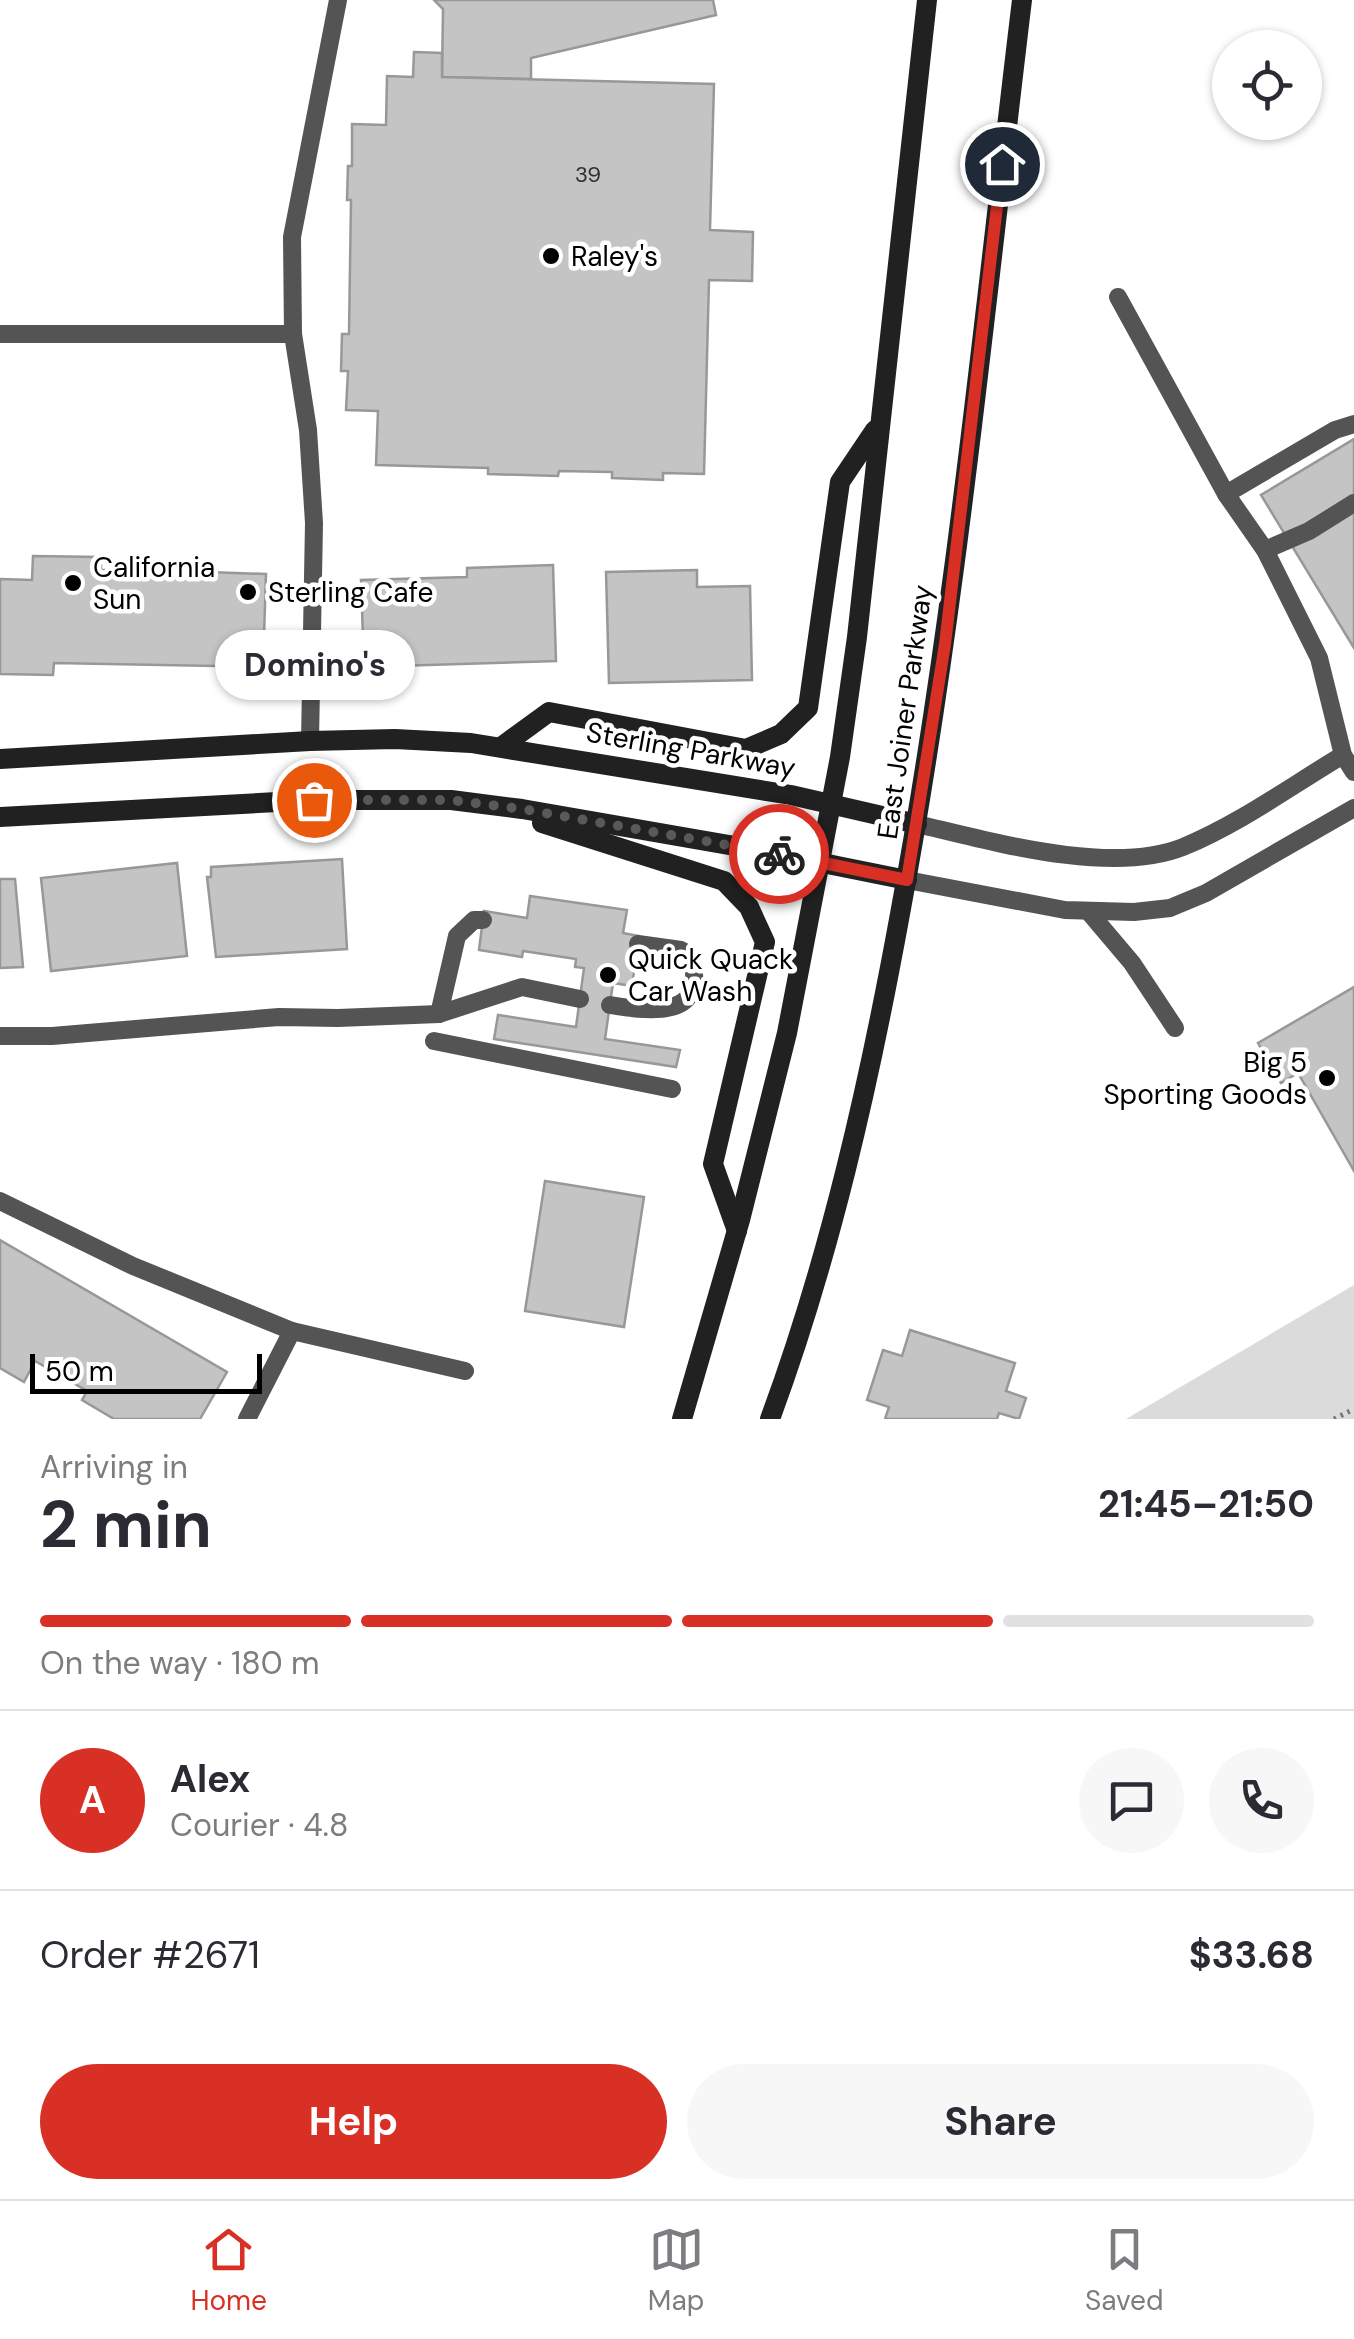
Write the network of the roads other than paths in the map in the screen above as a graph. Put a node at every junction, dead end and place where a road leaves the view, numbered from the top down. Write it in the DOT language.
graph roads {
  1 [pos="338,0"];
  2 [pos="926,0"];
  3 [pos="1022,0"];
  4 [pos="1118,297"];
  5 [pos="0,334"];
  6 [pos="293,334"];
  7 [pos="879,424"];
  8 [pos="1354,424"];
  9 [pos="1226,494"];
  10 [pos="1354,503"];
  11 [pos="1266,550"];
  12 [pos="310,741"];
  13 [pos="501,746"];
  14 [pos="1343,755"];
  15 [pos="0,759"];
  16 [pos="1354,772"];
  17 [pos="483,804"];
  18 [pos="831,804"];
  19 [pos="1354,808"];
  20 [pos="0,817"];
  21 [pos="917,824"];
  22 [pos="820,862"];
  23 [pos="907,880"];
  24 [pos="1088,911"];
  25 [pos="483,920"];
  26 [pos="638,944"];
  27 [pos="580,999"];
  28 [pos="610,1005"];
  29 [pos="438,1014"];
  30 [pos="1175,1028"];
  31 [pos="0,1036"];
  32 [pos="434,1041"];
  33 [pos="672,1089"];
  34 [pos="0,1200"];
  35 [pos="736,1231"];
  36 [pos="292,1331"];
  37 [pos="465,1372"];
  38 [pos="248,1419"];
  39 [pos="682,1419"];
  40 [pos="770,1419"];
  1 -- 6 [label="lane"];
  2 -- 7 [label="main road, East Joiner Parkway"];
  3 -- 21 [label="main road, East Joiner Parkway"];
  4 -- 9 [label="lane"];
  5 -- 6 [label="lane"];
  6 -- 12 [label="lane"];
  7 -- 13 [label="main road"];
  7 -- 18 [label="main road, East Joiner Parkway"];
  8 -- 9 [label="lane"];
  9 -- 11 [label="lane"];
  10 -- 11 [label="lane"];
  11 -- 14 [label="lane"];
  12 -- 13 [label="main road, Sterling Parkway"];
  12 -- 15 [label="main road, Sterling Parkway"];
  13 -- 18 [label="main road, Sterling Parkway"];
  14 -- 16 [label="lane"];
  14 -- 21 [label="lane, Sterling Parkway"];
  17 -- 20 [label="main road"];
  17 -- 22 [label="main road"];
  17 -- 35 [label="main road"];
  18 -- 21 [label="main road, Sterling Parkway"];
  18 -- 22 [label="main road, East Joiner Parkway"];
  19 -- 24 [label="lane"];
  21 -- 23 [label="main road, East Joiner Parkway"];
  22 -- 23 [label="main road"];
  22 -- 35 [label="main road, East Joiner Parkway"];
  23 -- 24 [label="lane"];
  23 -- 40 [label="main road, East Joiner Parkway"];
  24 -- 30 [label="lane"];
  25 -- 29 [label="lane"];
  26 -- 28 [label="lane"];
  27 -- 29 [label="lane"];
  29 -- 31 [label="lane"];
  32 -- 33 [label="lane"];
  34 -- 36 [label="lane"];
  35 -- 39 [label="main road, East Joiner Parkway"];
  36 -- 37 [label="lane"];
  36 -- 38 [label="lane"];
}
